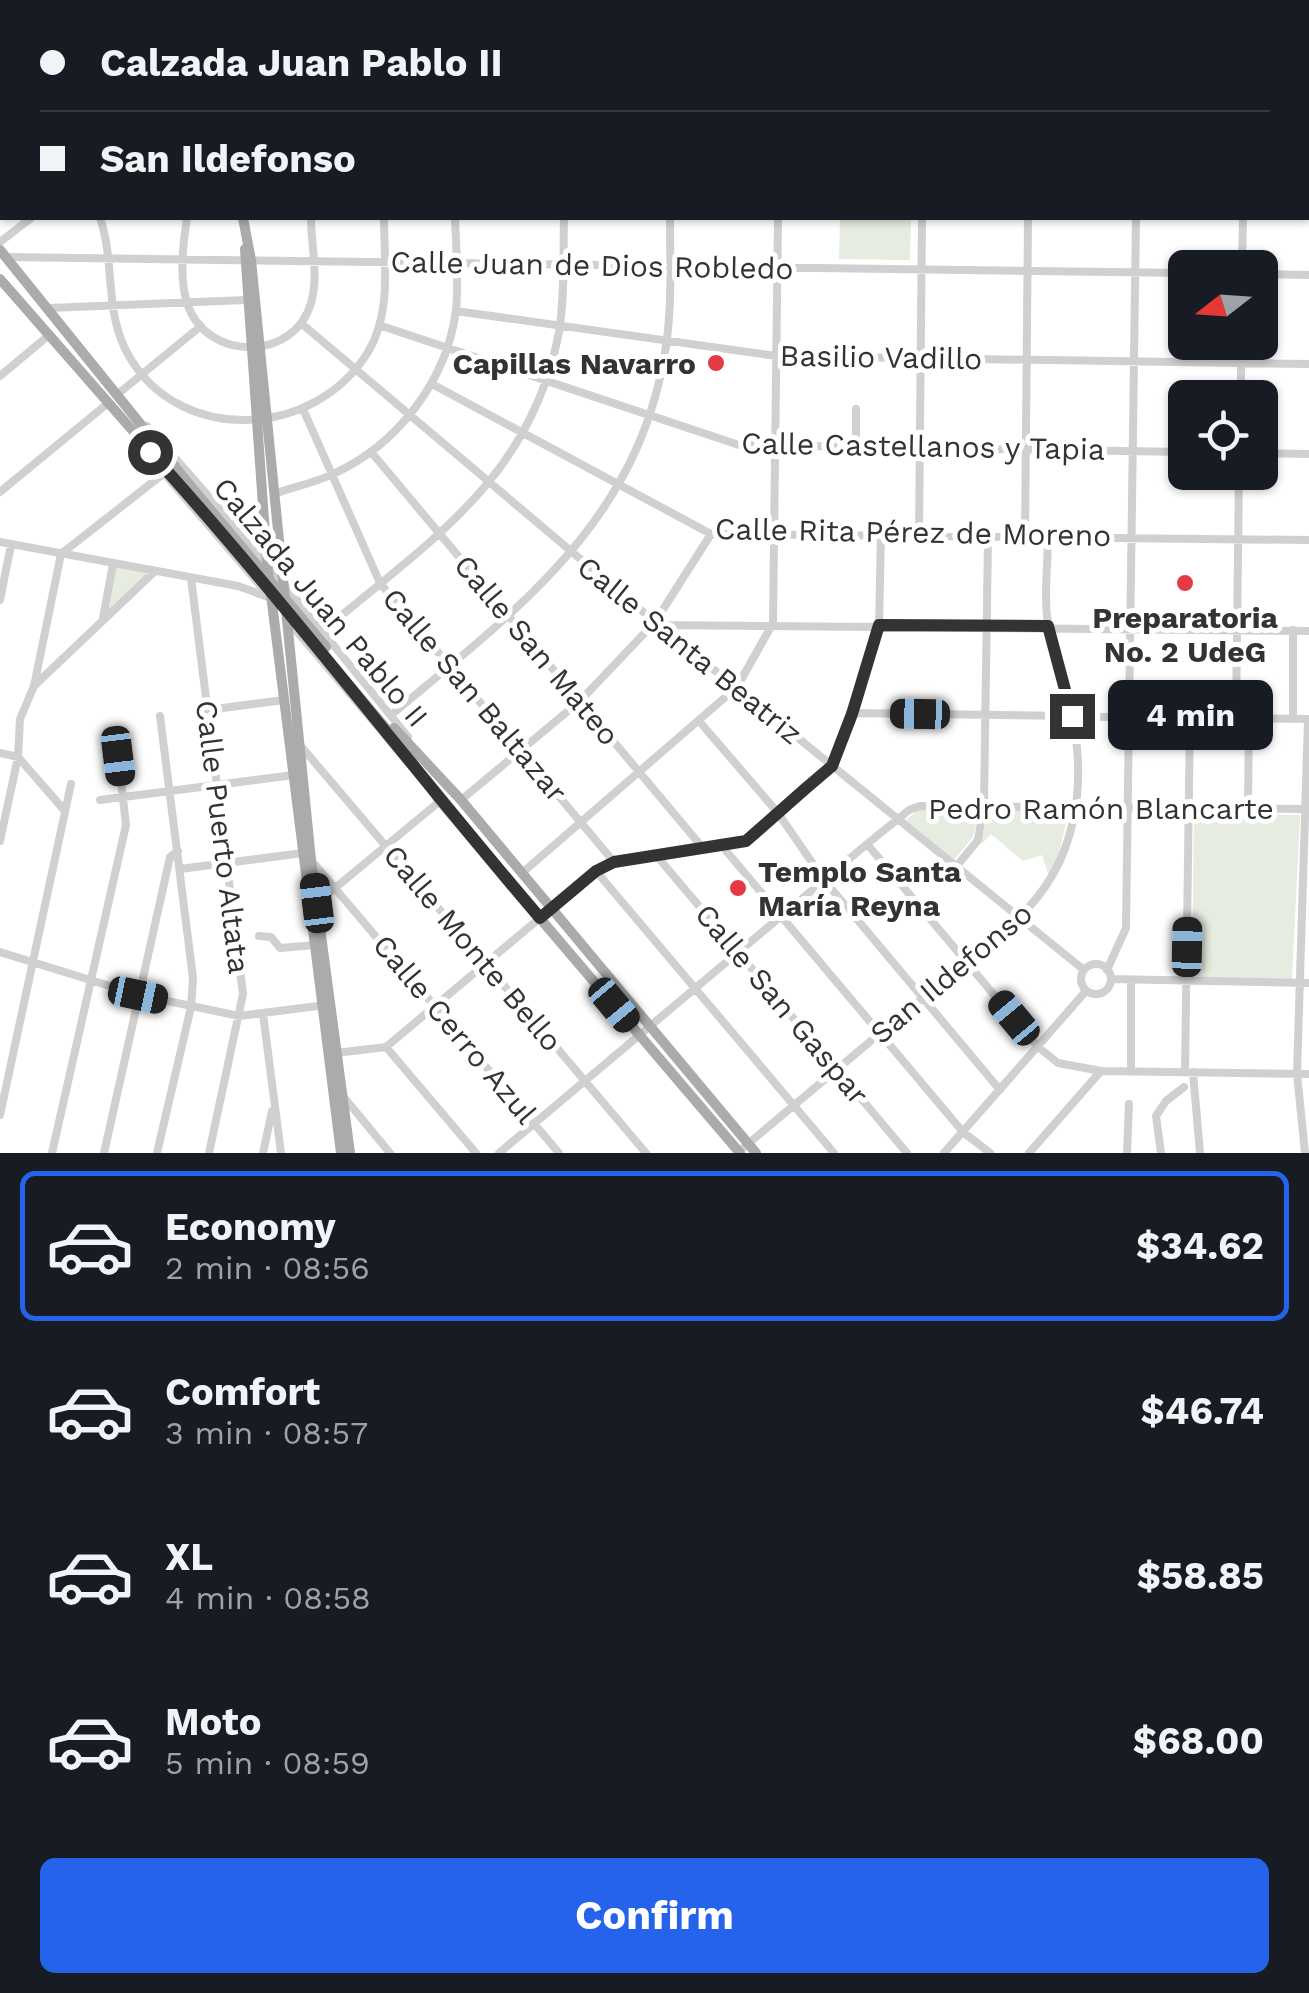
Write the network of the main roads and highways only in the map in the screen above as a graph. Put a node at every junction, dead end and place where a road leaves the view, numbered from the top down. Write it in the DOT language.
graph roads {
  1 [pos="243,220"];
  2 [pos="5,255"];
  3 [pos="247,260"];
  4 [pos="0,279"];
  5 [pos="254,349"];
  6 [pos="261,421"];
  7 [pos="185,485"];
  8 [pos="392,730"];
  9 [pos="307,856"];
  10 [pos="326,1005"];
  11 [pos="744,1151"];
  12 [pos="341,1153"];
  13 [pos="350,1153"];
  1 -- 3 [label="main road"];
  2 -- 7 [label="main road, Calzada Juan Pablo II"];
  3 -- 5 [label="main road"];
  3 -- 5 [label="main road"];
  4 -- 7 [label="main road, Calzada Juan Pablo II"];
  5 -- 6 [label="main road"];
  6 -- 9 [label="main road"];
  6 -- 9 [label="main road"];
  7 -- 8 [label="main road, Calzada Juan Pablo II, bridge"];
  8 -- 11 [label="main road, Calzada Juan Pablo II"];
  8 -- 11 [label="main road, Calzada Juan Pablo II"];
  9 -- 10 [label="main road"];
  9 -- 10 [label="main road"];
  10 -- 12 [label="main road"];
  10 -- 13 [label="main road"];
}
